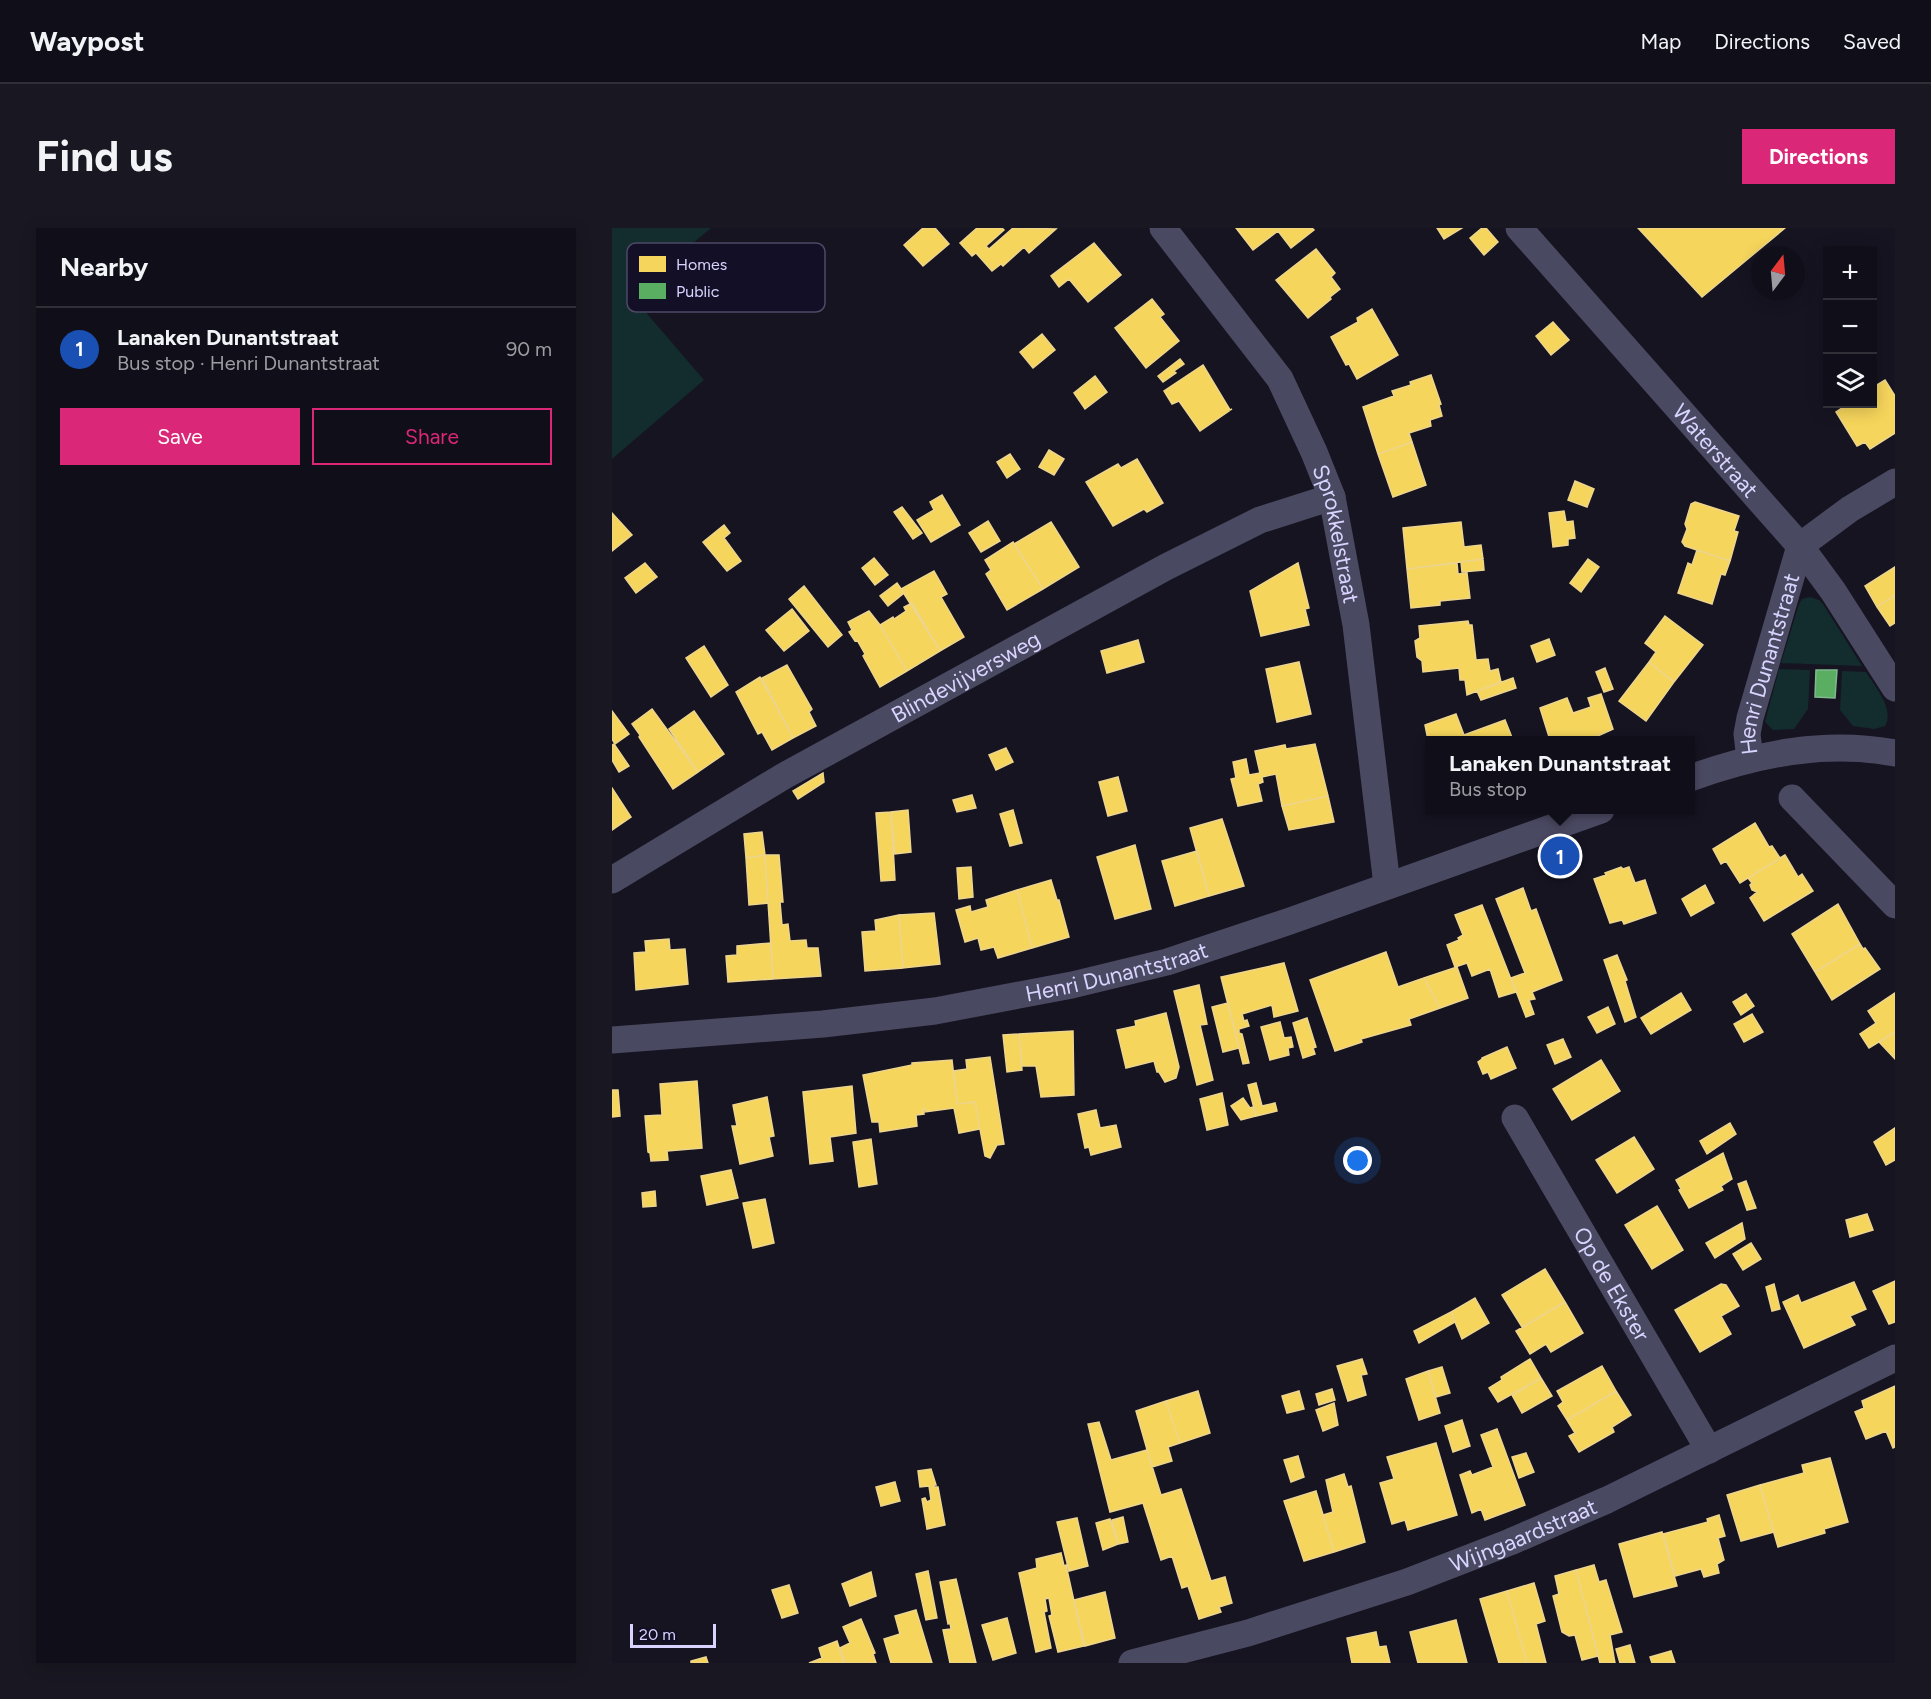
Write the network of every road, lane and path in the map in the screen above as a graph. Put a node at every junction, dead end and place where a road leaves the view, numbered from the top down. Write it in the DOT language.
graph roads {
  1 [pos="1163,228"];
  2 [pos="1519,228"];
  3 [pos="1895,482"];
  4 [pos="1332,497"];
  5 [pos="1800,546"];
  6 [pos="1895,688"];
  7 [pos="1895,753"];
  8 [pos="1750,759"];
  9 [pos="1695,776"];
  10 [pos="1792,798"];
  11 [pos="1589,814"];
  12 [pos="612,880"];
  13 [pos="1387,885"];
  14 [pos="1895,905"];
  15 [pos="612,1040"];
  16 [pos="1515,1118"];
  17 [pos="1895,1358"];
  18 [pos="1709,1450"];
  19 [pos="1132,1663"];
  1 -- 4 [label="street, Sprokkelstraat"];
  2 -- 5 [label="street, Waterstraat"];
  3 -- 5 [label="street"];
  4 -- 12 [label="street, Blindevijversweg"];
  4 -- 13 [label="street, Sprokkelstraat"];
  5 -- 6 [label="street, Waterstraat"];
  5 -- 8 [label="street, Henri Dunantstraat"];
  7 -- 8 [label="street"];
  8 -- 9 [label="street, Henri Dunantstraat"];
  10 -- 14 [label="street"];
  11 -- 13 [label="street, Henri Dunantstraat"];
  13 -- 15 [label="street, Henri Dunantstraat"];
  16 -- 18 [label="street, Op de Ekster"];
  17 -- 18 [label="street, Wijngaardstraat"];
  18 -- 19 [label="street, Wijngaardstraat"];
}
